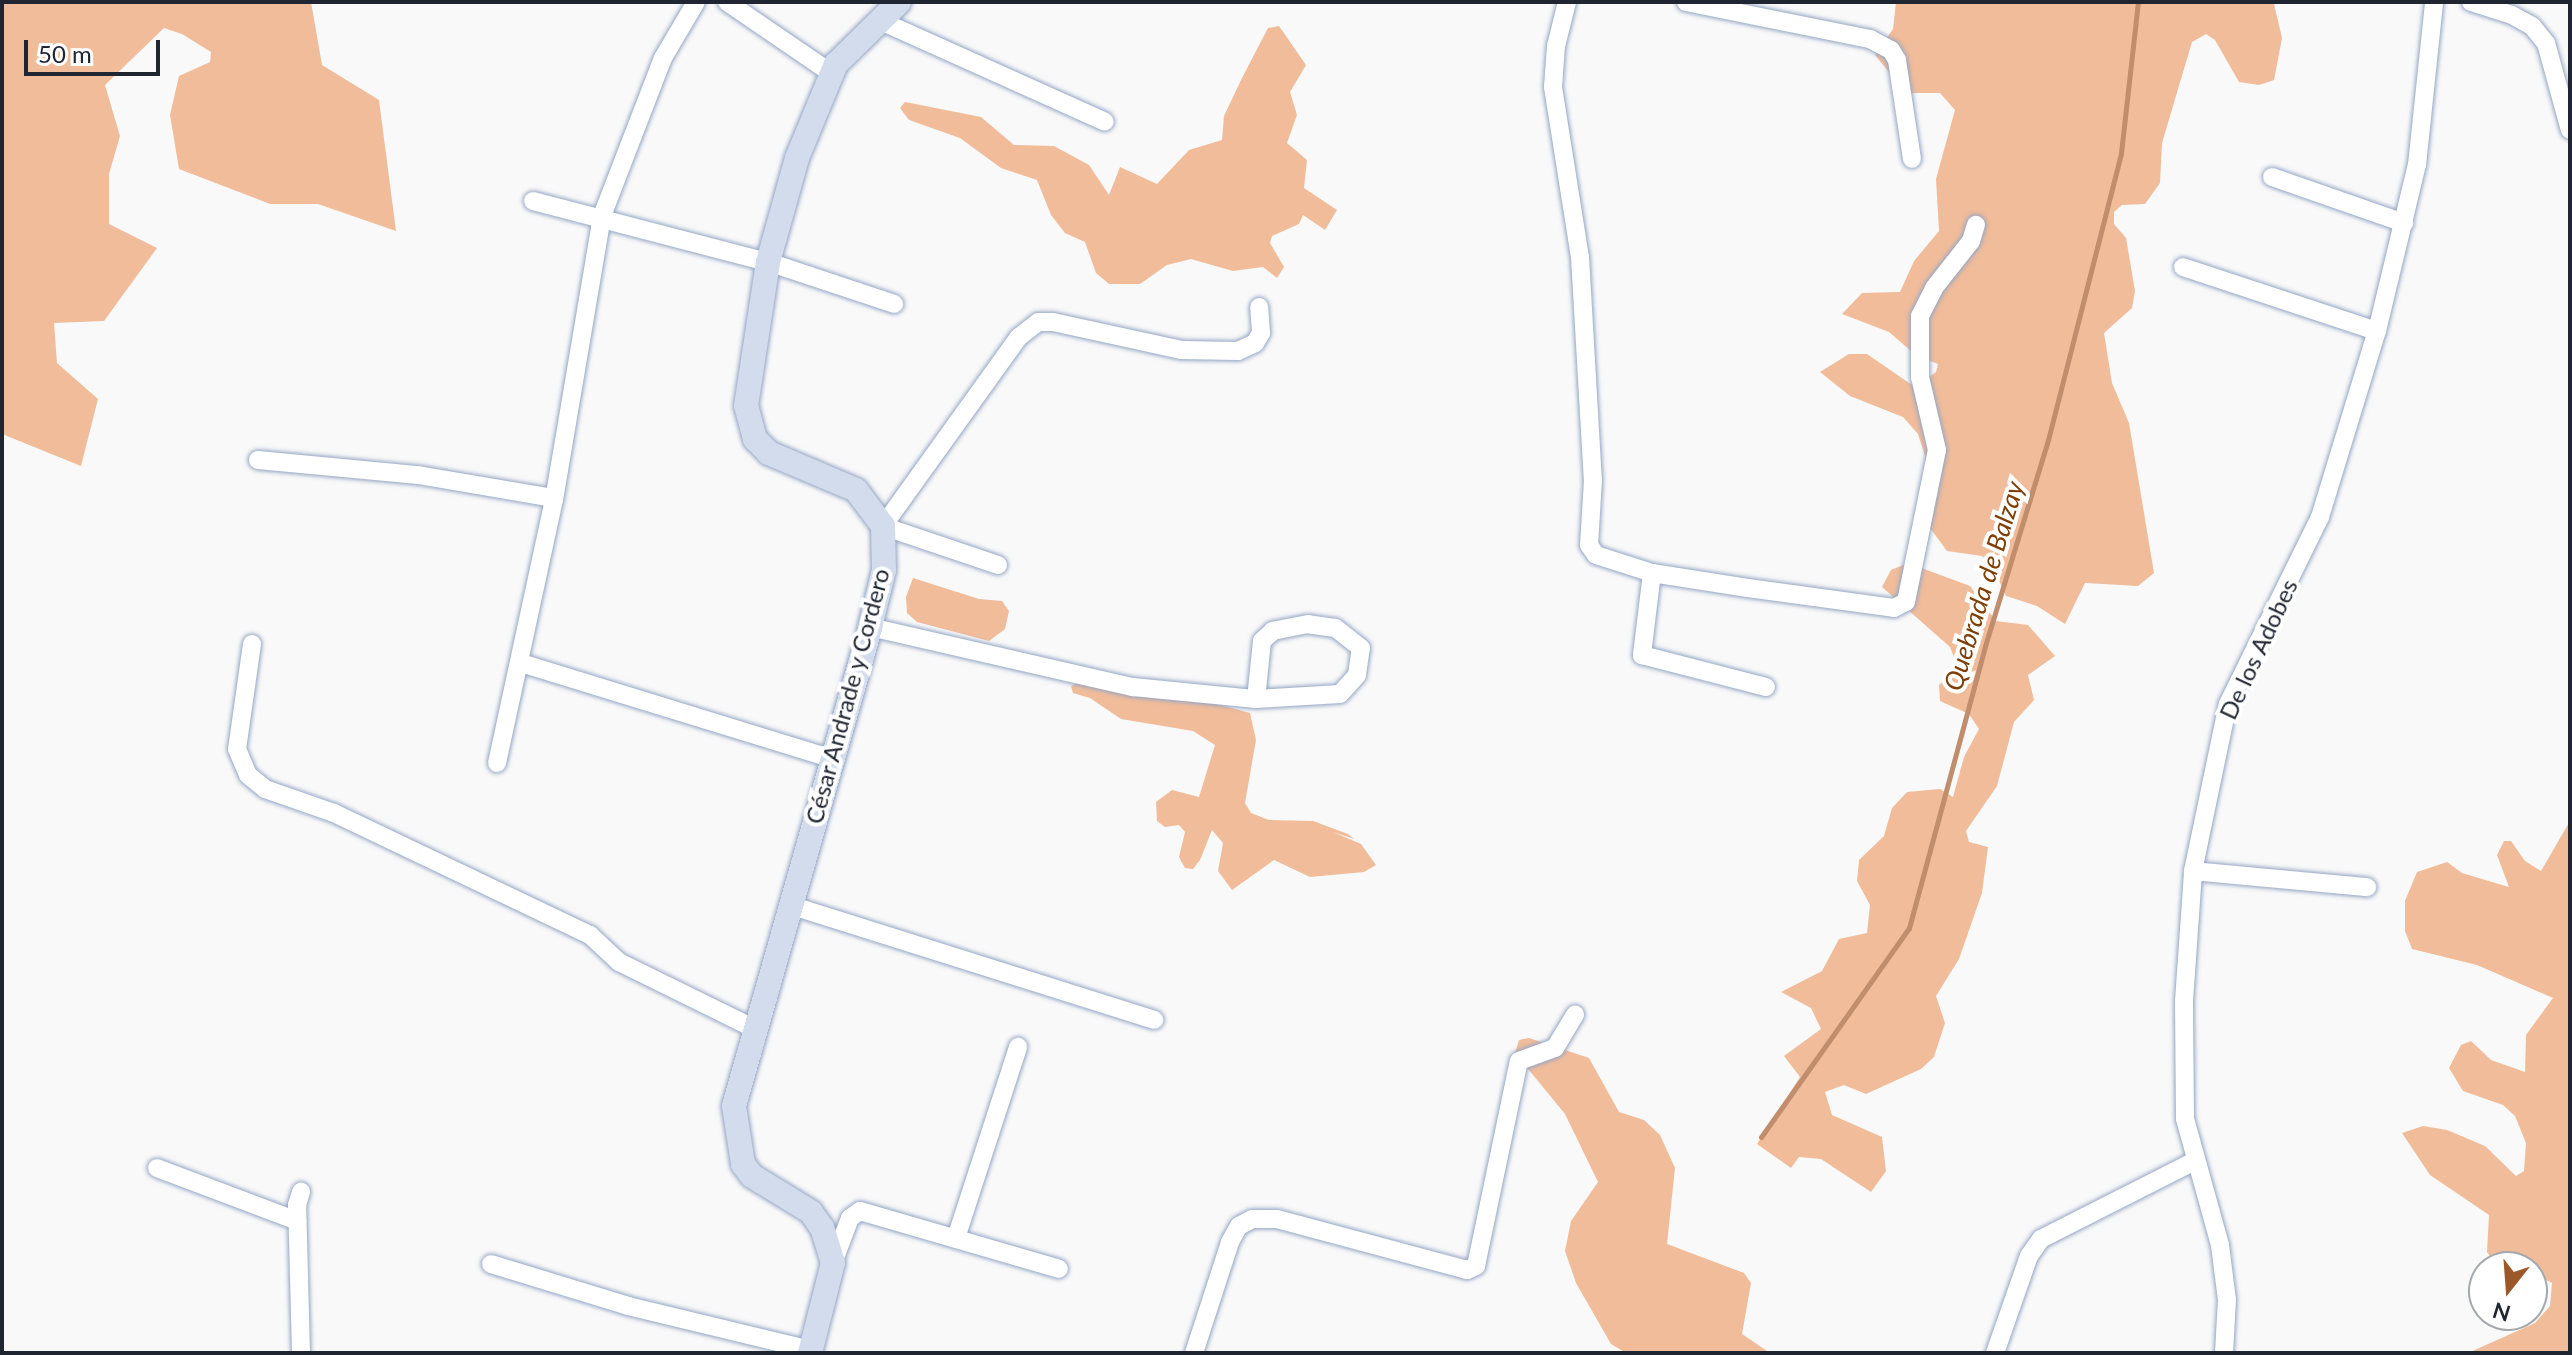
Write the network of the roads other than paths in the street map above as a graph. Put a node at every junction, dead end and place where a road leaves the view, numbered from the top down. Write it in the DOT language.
graph roads {
  1 [pos="696,2"];
  2 [pos="727,2"];
  3 [pos="899,2"];
  4 [pos="1567,2"];
  5 [pos="1686,2"];
  6 [pos="2434,2"];
  7 [pos="2471,2"];
  8 [pos="883,22"];
  9 [pos="831,73"];
  10 [pos="1105,122"];
  11 [pos="2570,130"];
  12 [pos="1912,159"];
  13 [pos="2272,177"];
  14 [pos="533,201"];
  15 [pos="602,216"];
  16 [pos="2404,223"];
  17 [pos="1976,225"];
  18 [pos="768,262"];
  19 [pos="2183,267"];
  20 [pos="894,304"];
  21 [pos="1259,307"];
  22 [pos="2377,331"];
  23 [pos="258,460"];
  24 [pos="554,498"];
  25 [pos="883,526"];
  26 [pos="998,565"];
  27 [pos="1652,573"];
  28 [pos="870,627"];
  29 [pos="252,644"];
  30 [pos="521,663"];
  31 [pos="1766,687"];
  32 [pos="1256,699"];
  33 [pos="833,759"];
  34 [pos="497,763"];
  35 [pos="2193,871"];
  36 [pos="2367,887"];
  37 [pos="790,905"];
  38 [pos="1575,1015"];
  39 [pos="1154,1020"];
  40 [pos="755,1029"];
  41 [pos="1018,1047"];
  42 [pos="2193,1162"];
  43 [pos="157,1168"];
  44 [pos="301,1192"];
  45 [pos="297,1221"];
  46 [pos="957,1235"];
  47 [pos="833,1263"];
  48 [pos="491,1264"];
  49 [pos="1059,1269"];
  50 [pos="810,1351"];
  51 [pos="301,1353"];
  52 [pos="1194,1353"];
  53 [pos="1995,1353"];
  54 [pos="2224,1353"];
  1 -- 15 [label="street"];
  2 -- 9 [label="street"];
  3 -- 8 [label="street"];
  4 -- 27 [label="street"];
  5 -- 12 [label="street"];
  6 -- 16 [label="street, De los Adobes"];
  7 -- 11 [label="street"];
  8 -- 9 [label="street"];
  8 -- 10 [label="street"];
  9 -- 18 [label="street"];
  13 -- 16 [label="street"];
  14 -- 15 [label="street"];
  15 -- 18 [label="street"];
  15 -- 24 [label="street"];
  16 -- 22 [label="street, De los Adobes"];
  17 -- 27 [label="street"];
  18 -- 20 [label="street"];
  18 -- 25 [label="street"];
  19 -- 22 [label="street"];
  21 -- 25 [label="street"];
  22 -- 35 [label="street, De los Adobes"];
  23 -- 24 [label="street"];
  24 -- 30 [label="street"];
  25 -- 26 [label="street"];
  25 -- 28 [label="street, César Andrade y Cordero"];
  27 -- 31 [label="street"];
  28 -- 32 [label="street"];
  28 -- 33 [label="street, César Andrade y Cordero"];
  29 -- 40 [label="street"];
  30 -- 33 [label="street"];
  30 -- 34 [label="street"];
  32 -- 32 [label="street"];
  33 -- 37 [label="street, César Andrade y Cordero"];
  35 -- 36 [label="street"];
  35 -- 42 [label="street, De los Adobes"];
  37 -- 39 [label="street"];
  37 -- 40 [label="street, César Andrade y Cordero"];
  38 -- 52 [label="street"];
  40 -- 47 [label="street, César Andrade y Cordero"];
  41 -- 46 [label="street"];
  42 -- 53 [label="street"];
  42 -- 54 [label="street, De los Adobes"];
  43 -- 45 [label="street"];
  44 -- 45 [label="street"];
  45 -- 51 [label="street"];
  46 -- 47 [label="street"];
  46 -- 49 [label="street"];
  47 -- 50 [label="street"];
  48 -- 50 [label="street"];
}
